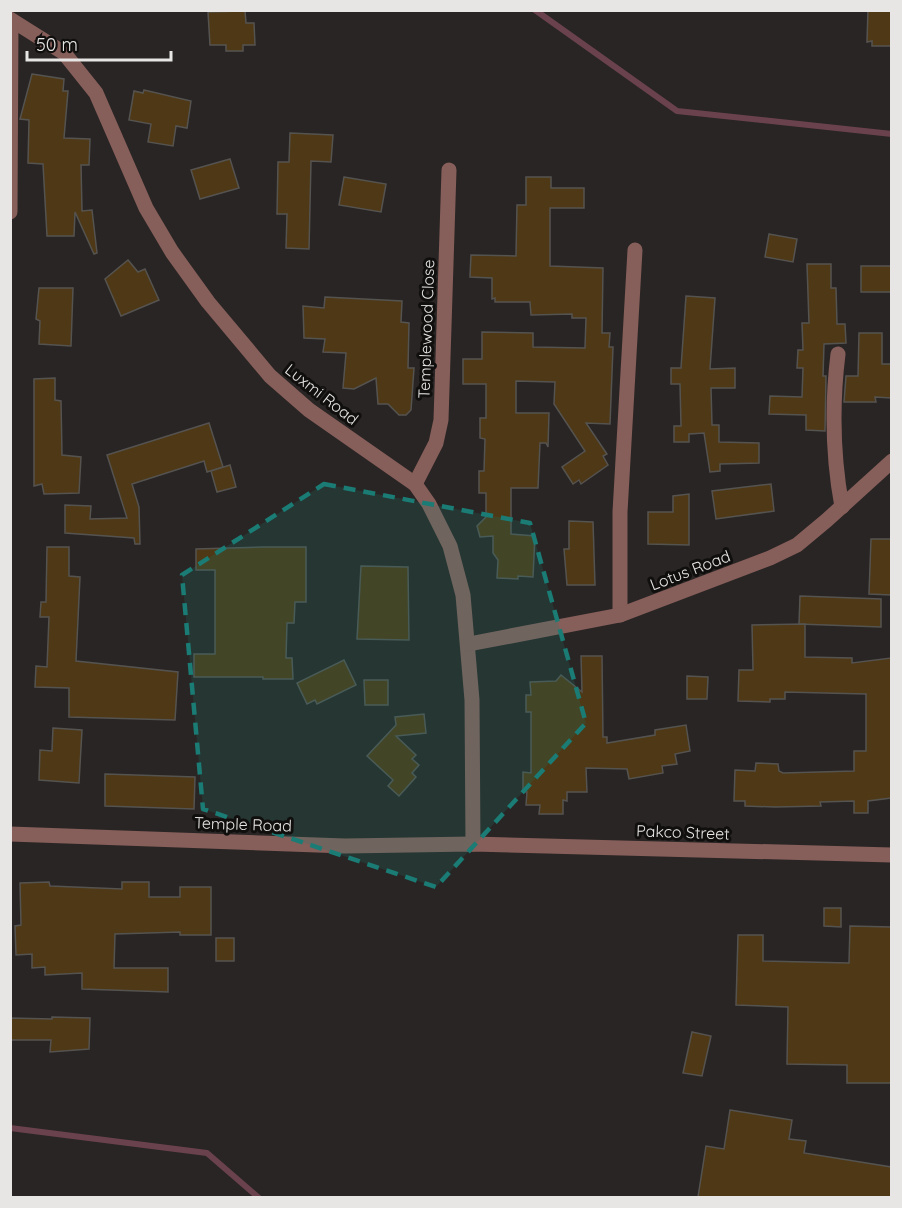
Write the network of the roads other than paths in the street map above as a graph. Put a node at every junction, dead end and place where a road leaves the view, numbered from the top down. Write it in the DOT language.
graph roads {
  1 [pos="11,19"];
  2 [pos="449,170"];
  3 [pos="10,212"];
  4 [pos="635,250"];
  5 [pos="838,354"];
  6 [pos="891,461"];
  7 [pos="415,484"];
  8 [pos="842,507"];
  9 [pos="620,615"];
  10 [pos="469,644"];
  11 [pos="10,834"];
  12 [pos="473,844"];
  13 [pos="891,855"];
  1 -- 3 [label="street"];
  1 -- 7 [label="street, Luxmi Road"];
  2 -- 7 [label="street, Templewood Close"];
  4 -- 9 [label="street"];
  5 -- 8 [label="street"];
  6 -- 8 [label="street, Lotus Road"];
  7 -- 10 [label="street, Luxmi Road"];
  8 -- 9 [label="street, Lotus Road"];
  9 -- 10 [label="street, Lotus Road"];
  10 -- 12 [label="street, Luxmi Road"];
  11 -- 12 [label="street, Temple Road"];
  12 -- 13 [label="street, Pakco Street"];
}
